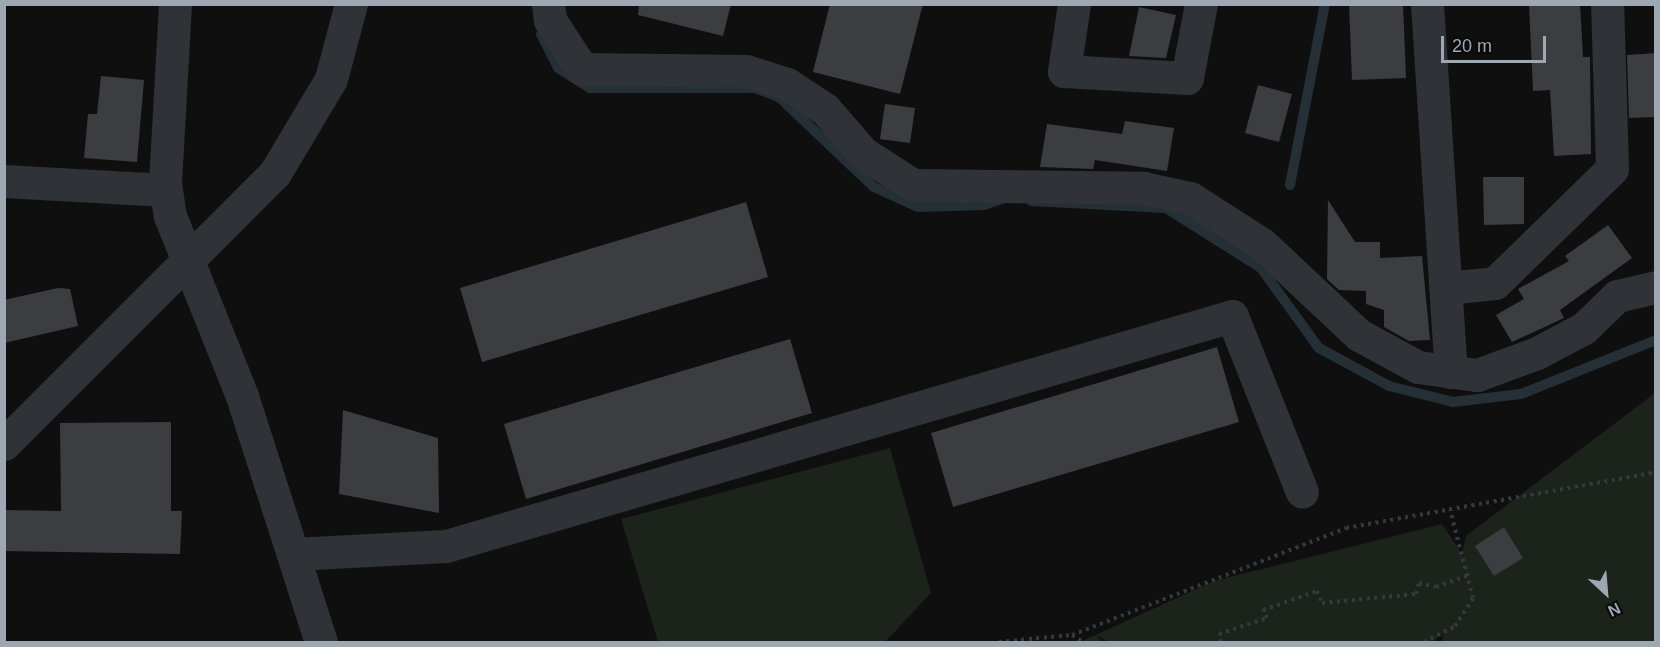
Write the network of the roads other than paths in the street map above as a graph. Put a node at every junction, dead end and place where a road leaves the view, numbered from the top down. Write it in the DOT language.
graph roads {
  1 [pos="175,4"];
  2 [pos="351,4"];
  3 [pos="548,4"];
  4 [pos="1074,4"];
  5 [pos="1201,4"];
  6 [pos="1427,4"];
  7 [pos="1607,4"];
  8 [pos="4,181"];
  9 [pos="166,190"];
  10 [pos="189,258"];
  11 [pos="1656,286"];
  12 [pos="1446,288"];
  13 [pos="1451,372"];
  14 [pos="4,444"];
  15 [pos="1302,492"];
  16 [pos="293,554"];
  17 [pos="321,642"];
  1 -- 9 [label="street"];
  2 -- 10 [label="street"];
  3 -- 13 [label="street"];
  4 -- 5 [label="street"];
  6 -- 12 [label="street"];
  7 -- 12 [label="street"];
  8 -- 9 [label="street"];
  9 -- 10 [label="street"];
  10 -- 14 [label="street"];
  10 -- 16 [label="street"];
  11 -- 13 [label="street"];
  12 -- 13 [label="street"];
  15 -- 16 [label="street"];
  16 -- 17 [label="street"];
}
